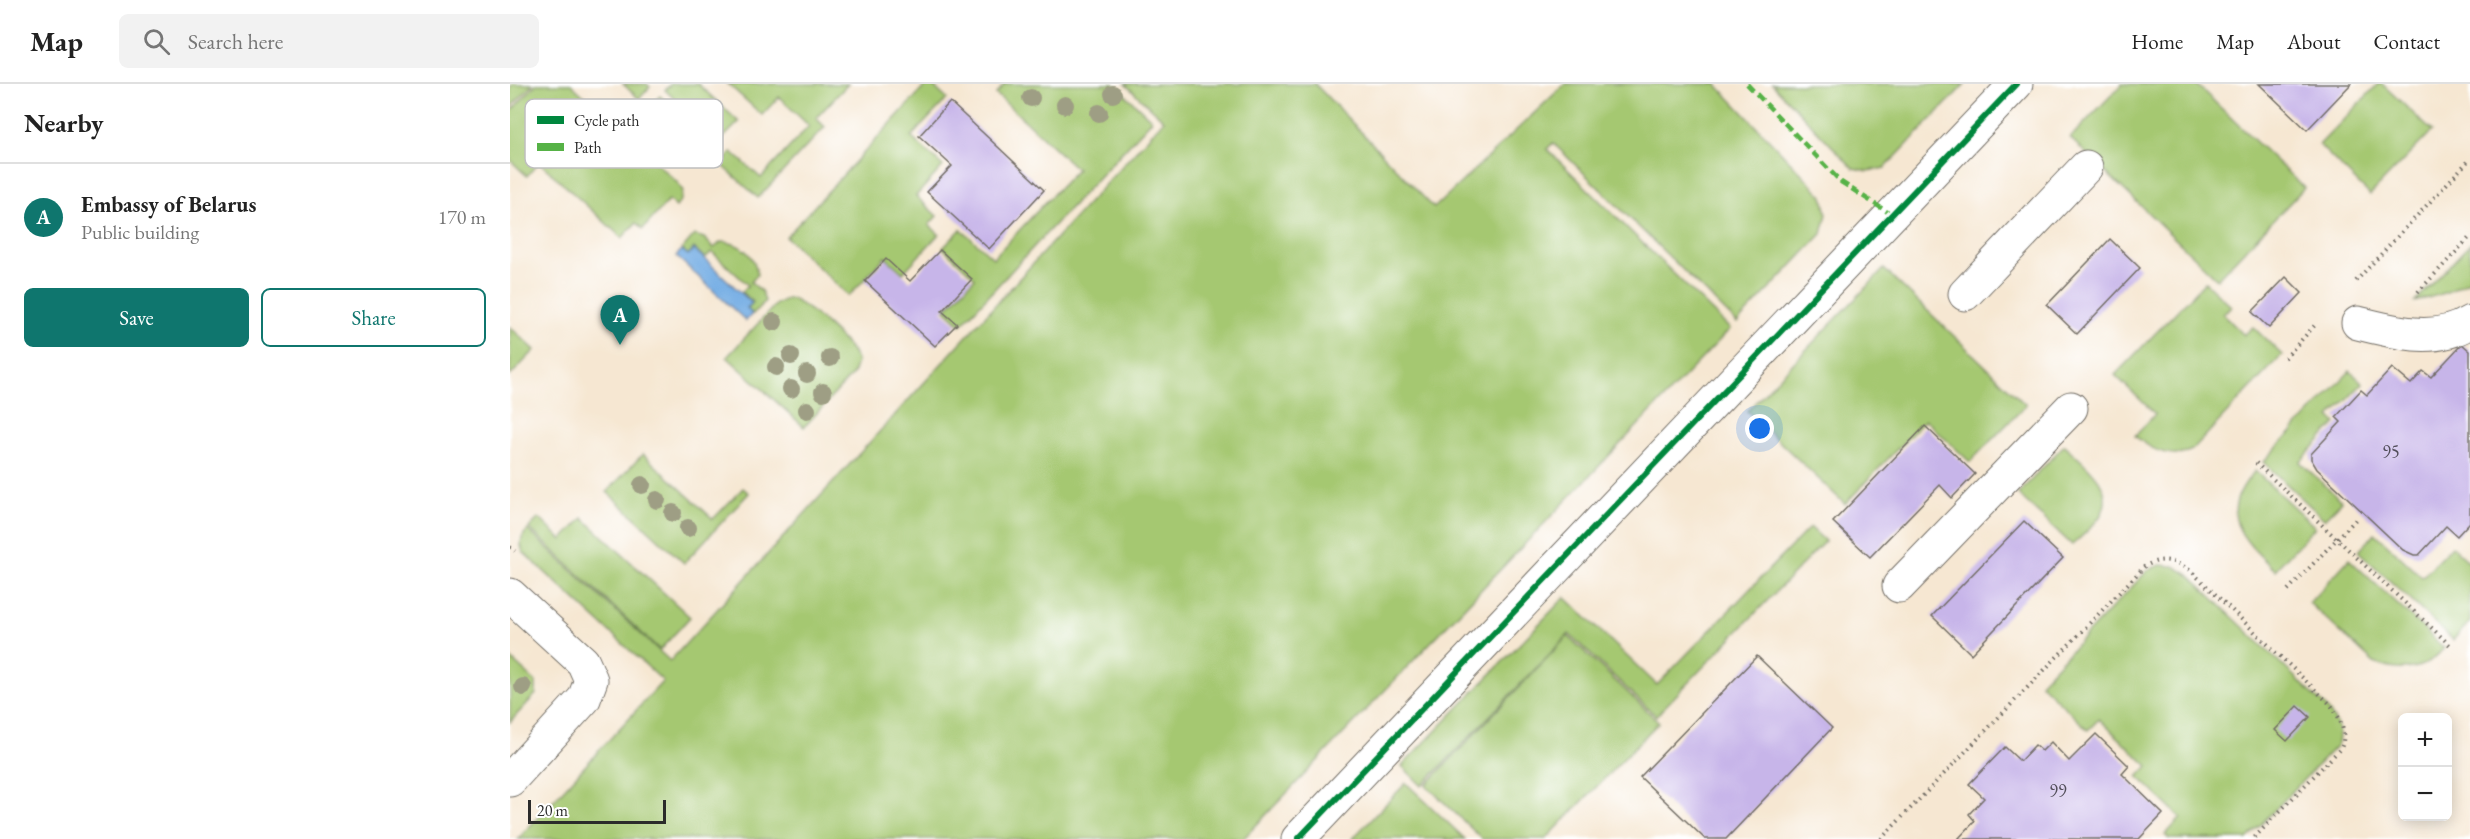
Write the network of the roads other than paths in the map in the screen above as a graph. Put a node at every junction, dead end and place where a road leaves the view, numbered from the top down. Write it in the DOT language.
graph roads {
  1 [pos="2016,84"];
  2 [pos="2086,167"];
  3 [pos="1965,294"];
  4 [pos="2470,322"];
  5 [pos="2358,323"];
  6 [pos="2071,408"];
  7 [pos="1899,586"];
  8 [pos="510,595"];
  9 [pos="510,780"];
  10 [pos="1298,839"];
  1 -- 10 [label="street"];
  2 -- 3 [label="street"];
  4 -- 5 [label="street"];
  6 -- 7 [label="street"];
  8 -- 9 [label="street"];
}
